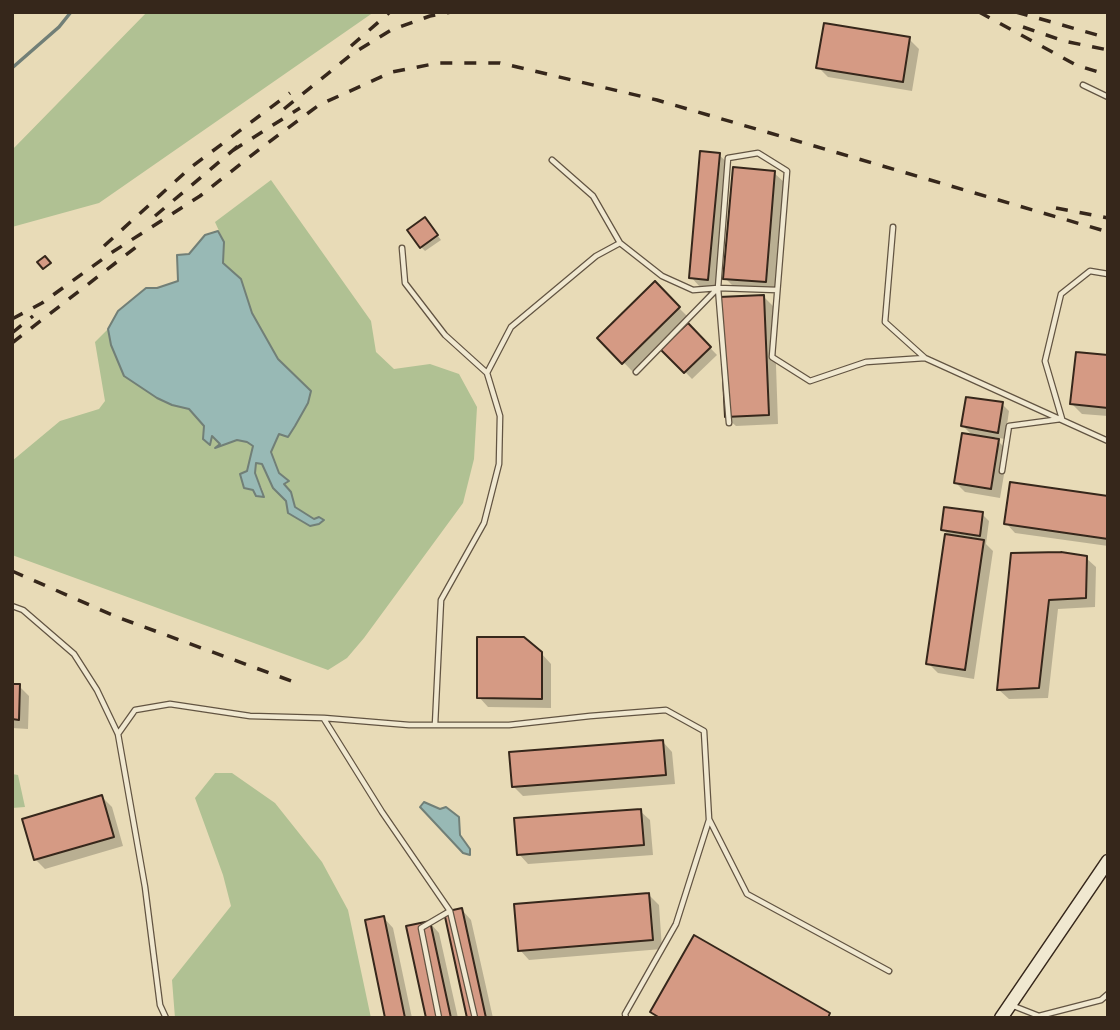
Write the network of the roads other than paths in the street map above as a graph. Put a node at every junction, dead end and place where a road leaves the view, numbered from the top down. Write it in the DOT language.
graph roads {
  1 [pos="1083,85"];
  2 [pos="1108,97"];
  3 [pos="552,160"];
  4 [pos="893,227"];
  5 [pos="620,243"];
  6 [pos="402,248"];
  7 [pos="1108,275"];
  8 [pos="718,288"];
  9 [pos="777,290"];
  10 [pos="925,358"];
  11 [pos="636,372"];
  12 [pos="486,373"];
  13 [pos="1062,419"];
  14 [pos="729,423"];
  15 [pos="1108,441"];
  16 [pos="1002,471"];
  17 [pos="12,606"];
  18 [pos="324,718"];
  19 [pos="435,725"];
  20 [pos="118,734"];
  21 [pos="709,819"];
  22 [pos="1108,862"];
  23 [pos="450,911"];
  24 [pos="889,971"];
  25 [pos="1108,993"];
  26 [pos="1010,1004"];
  27 [pos="166,1018"];
  28 [pos="439,1018"];
  29 [pos="475,1018"];
  30 [pos="626,1018"];
  31 [pos="1001,1018"];
  1 -- 2 [label="lane"];
  3 -- 5 [label="lane"];
  4 -- 10 [label="lane"];
  5 -- 8 [label="lane"];
  5 -- 12 [label="lane"];
  6 -- 12 [label="lane"];
  7 -- 13 [label="lane"];
  8 -- 9 [label="lane"];
  8 -- 9 [label="lane"];
  8 -- 11 [label="lane"];
  8 -- 14 [label="lane"];
  9 -- 10 [label="lane"];
  10 -- 13 [label="lane"];
  12 -- 19 [label="lane"];
  13 -- 15 [label="lane"];
  13 -- 16 [label="lane"];
  17 -- 20 [label="lane"];
  18 -- 19 [label="lane"];
  18 -- 20 [label="lane"];
  18 -- 23 [label="lane"];
  19 -- 21 [label="lane"];
  20 -- 27 [label="lane"];
  21 -- 24 [label="lane"];
  21 -- 30 [label="lane"];
  22 -- 26 [label="street"];
  23 -- 28 [label="lane"];
  23 -- 29 [label="lane"];
  25 -- 26 [label="lane"];
  26 -- 31 [label="street"];
}
